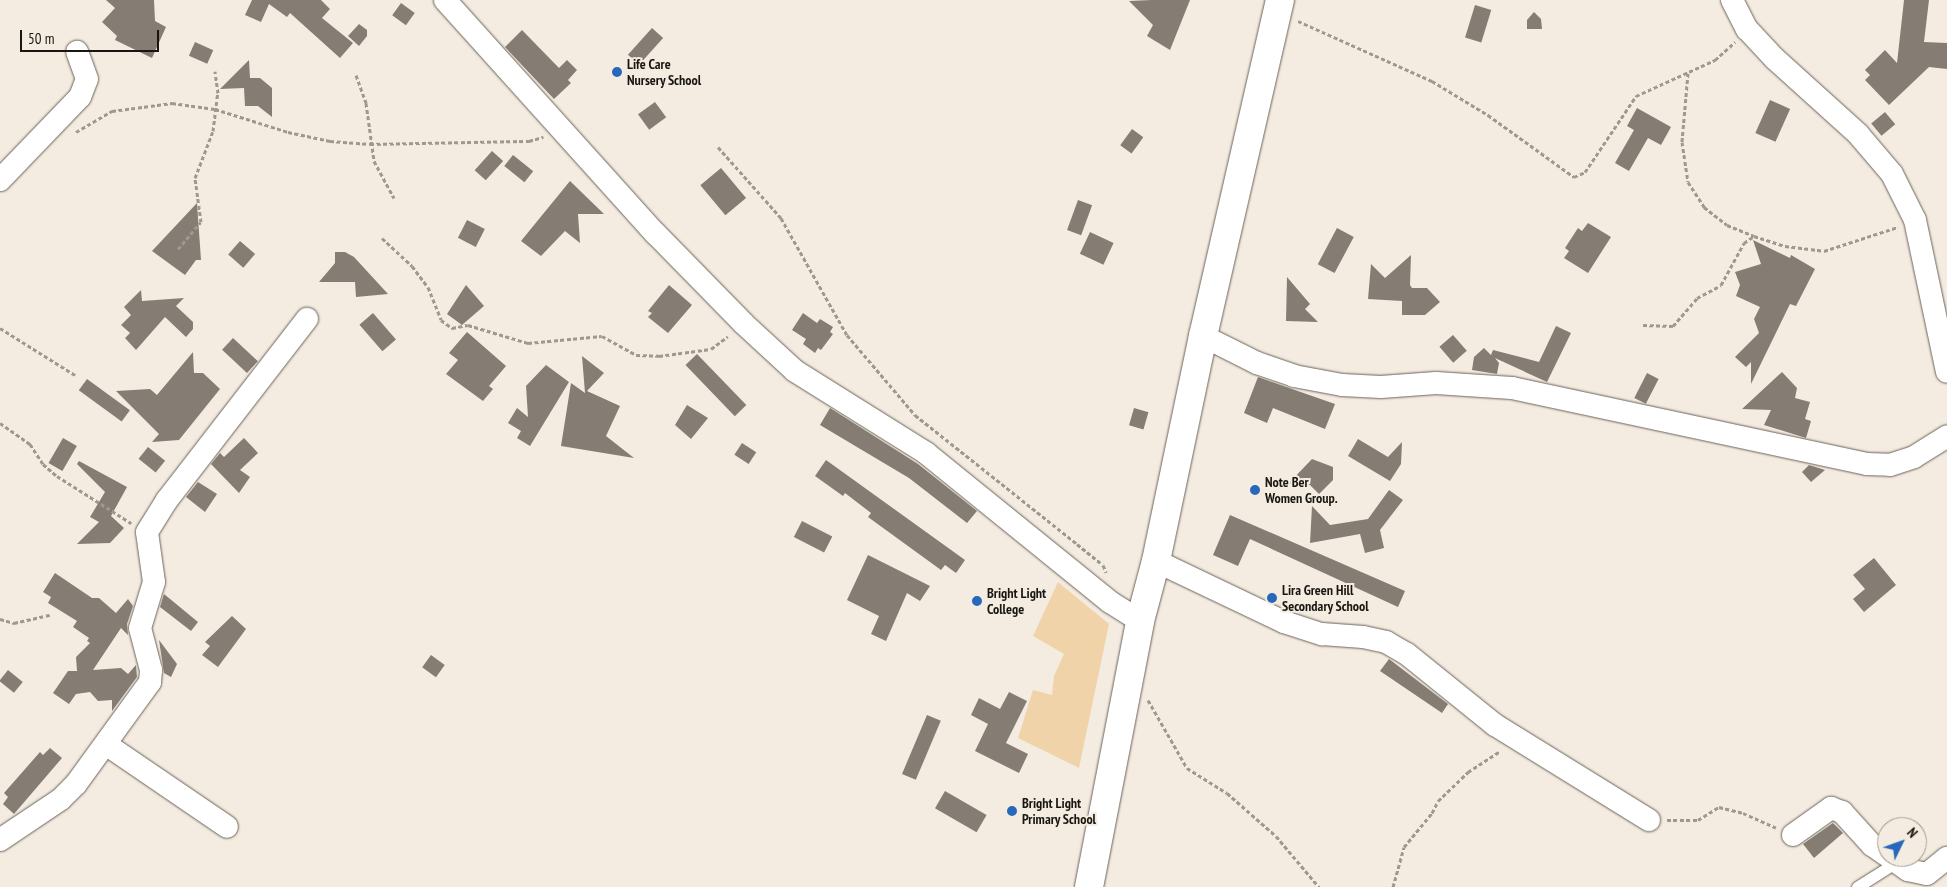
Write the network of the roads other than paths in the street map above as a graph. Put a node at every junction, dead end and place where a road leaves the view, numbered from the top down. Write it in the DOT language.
graph roads {
  1 [pos="445,0"];
  2 [pos="1732,0"];
  3 [pos="1278,6"];
  4 [pos="77,52"];
  5 [pos="0,180"];
  6 [pos="307,320"];
  7 [pos="1203,336"];
  8 [pos="1947,372"];
  9 [pos="1947,436"];
  10 [pos="1156,561"];
  11 [pos="1140,621"];
  12 [pos="107,745"];
  13 [pos="1649,820"];
  14 [pos="227,828"];
  15 [pos="1793,835"];
  16 [pos="0,840"];
  17 [pos="1877,848"];
  18 [pos="1947,858"];
  19 [pos="1889,867"];
  20 [pos="1901,867"];
  21 [pos="1089,887"];
  22 [pos="1856,887"];
  1 -- 11 [label="street"];
  2 -- 8 [label="street"];
  3 -- 7 [label="street"];
  4 -- 5 [label="street"];
  6 -- 12 [label="street"];
  7 -- 9 [label="street"];
  7 -- 10 [label="street"];
  10 -- 11 [label="street"];
  10 -- 13 [label="street"];
  11 -- 21 [label="street"];
  12 -- 14 [label="street"];
  12 -- 16 [label="street"];
  15 -- 17 [label="street"];
  18 -- 20 [label="street"];
  19 -- 22 [label="lane"];
}
